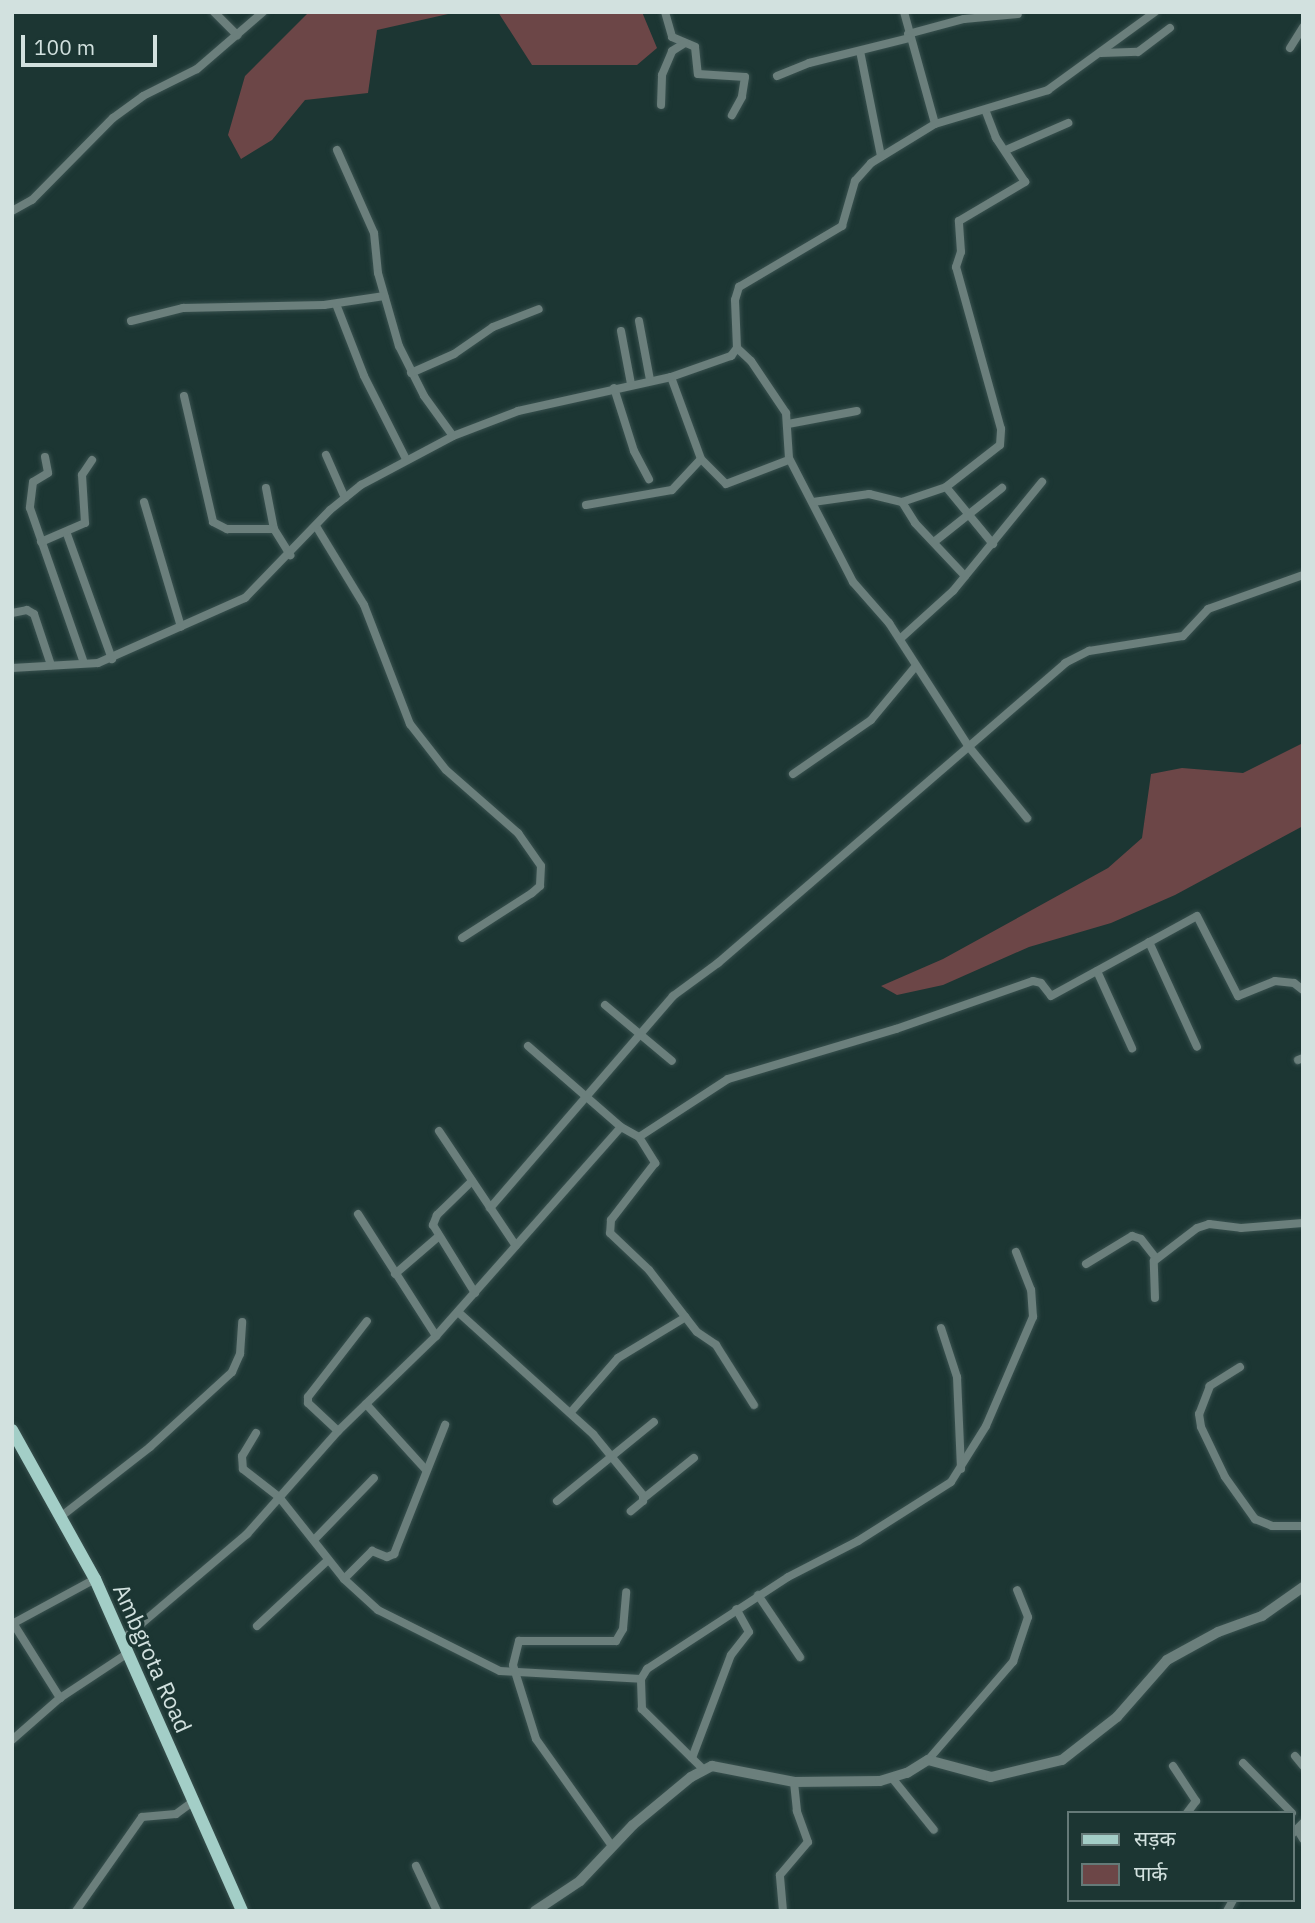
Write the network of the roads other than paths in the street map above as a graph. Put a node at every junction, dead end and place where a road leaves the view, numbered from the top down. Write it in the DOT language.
graph roads {
  1 [pos="214,12"];
  2 [pos="263,12"];
  3 [pos="665,12"];
  4 [pos="904,12"];
  5 [pos="1155,12"];
  6 [pos="1018,14"];
  7 [pos="1303,27"];
  8 [pos="1170,28"];
  9 [pos="237,35"];
  10 [pos="908,36"];
  11 [pos="684,43"];
  12 [pos="1290,48"];
  13 [pos="860,51"];
  14 [pos="1101,53"];
  15 [pos="777,76"];
  16 [pos="661,106"];
  17 [pos="986,111"];
  18 [pos="733,115"];
  19 [pos="1068,123"];
  20 [pos="935,124"];
  21 [pos="337,150"];
  22 [pos="1006,150"];
  23 [pos="881,156"];
  24 [pos="12,211"];
  25 [pos="384,296"];
  26 [pos="336,304"];
  27 [pos="540,309"];
  28 [pos="131,321"];
  29 [pos="639,321"];
  30 [pos="621,331"];
  31 [pos="737,348"];
  32 [pos="411,373"];
  33 [pos="671,377"];
  34 [pos="650,380"];
  35 [pos="631,384"];
  36 [pos="614,388"];
  37 [pos="184,396"];
  38 [pos="857,411"];
  39 [pos="788,424"];
  40 [pos="453,436"];
  41 [pos="326,455"];
  42 [pos="45,457"];
  43 [pos="406,459"];
  44 [pos="701,459"];
  45 [pos="92,460"];
  46 [pos="789,460"];
  47 [pos="649,479"];
  48 [pos="1042,482"];
  49 [pos="946,486"];
  50 [pos="266,488"];
  51 [pos="1002,488"];
  52 [pos="345,498"];
  53 [pos="144,502"];
  54 [pos="813,502"];
  55 [pos="902,502"];
  56 [pos="586,505"];
  57 [pos="970,516"];
  58 [pos="316,526"];
  59 [pos="274,529"];
  60 [pos="67,534"];
  61 [pos="41,542"];
  62 [pos="934,542"];
  63 [pos="993,544"];
  64 [pos="290,555"];
  65 [pos="1303,575"];
  66 [pos="965,576"];
  67 [pos="12,613"];
  68 [pos="181,626"];
  69 [pos="900,639"];
  70 [pos="112,659"];
  71 [pos="84,663"];
  72 [pos="51,665"];
  73 [pos="915,667"];
  74 [pos="12,668"];
  75 [pos="969,747"];
  76 [pos="793,774"];
  77 [pos="1027,818"];
  78 [pos="462,938"];
  79 [pos="1149,942"];
  80 [pos="1097,971"];
  81 [pos="1303,990"];
  82 [pos="605,1004"];
  83 [pos="641,1033"];
  84 [pos="528,1046"];
  85 [pos="1197,1047"];
  86 [pos="1132,1048"];
  87 [pos="672,1061"];
  88 [pos="587,1096"];
  89 [pos="621,1126"];
  90 [pos="439,1131"];
  91 [pos="639,1137"];
  92 [pos="472,1181"];
  93 [pos="490,1208"];
  94 [pos="358,1214"];
  95 [pos="1303,1223"];
  96 [pos="439,1236"];
  97 [pos="516,1246"];
  98 [pos="1016,1252"];
  99 [pos="1156,1258"];
  100 [pos="1086,1264"];
  101 [pos="395,1274"];
  102 [pos="475,1293"];
  103 [pos="1155,1298"];
  104 [pos="458,1311"];
  105 [pos="686,1317"];
  106 [pos="368,1321"];
  107 [pos="242,1322"];
  108 [pos="941,1328"];
  109 [pos="436,1336"];
  110 [pos="1240,1367"];
  111 [pos="366,1404"];
  112 [pos="754,1405"];
  113 [pos="572,1412"];
  114 [pos="654,1422"];
  115 [pos="445,1425"];
  116 [pos="12,1430"];
  117 [pos="338,1431"];
  118 [pos="256,1433"];
  119 [pos="611,1456"];
  120 [pos="694,1458"];
  121 [pos="961,1469"];
  122 [pos="426,1471"];
  123 [pos="374,1478"];
  124 [pos="279,1497"];
  125 [pos="644,1498"];
  126 [pos="557,1501"];
  127 [pos="631,1511"];
  128 [pos="63,1515"];
  129 [pos="1303,1526"];
  130 [pos="314,1540"];
  131 [pos="328,1560"];
  132 [pos="96,1579"];
  133 [pos="344,1579"];
  134 [pos="1303,1587"];
  135 [pos="1017,1590"];
  136 [pos="626,1592"];
  137 [pos="758,1595"];
  138 [pos="736,1609"];
  139 [pos="13,1623"];
  140 [pos="257,1626"];
  141 [pos="122,1640"];
  142 [pos="128,1653"];
  143 [pos="800,1657"];
  144 [pos="513,1673"];
  145 [pos="641,1679"];
  146 [pos="60,1698"];
  147 [pos="13,1738"];
  148 [pos="1295,1756"];
  149 [pos="692,1758"];
  150 [pos="928,1760"];
  151 [pos="1243,1763"];
  152 [pos="1173,1766"];
  153 [pos="1303,1766"];
  154 [pos="702,1769"];
  155 [pos="893,1780"];
  156 [pos="794,1782"];
  157 [pos="194,1801"];
  158 [pos="1188,1811"];
  159 [pos="1290,1811"];
  160 [pos="1299,1827"];
  161 [pos="934,1830"];
  162 [pos="1303,1839"];
  163 [pos="612,1846"];
  164 [pos="416,1866"];
  165 [pos="76,1911"];
  166 [pos="242,1911"];
  167 [pos="437,1911"];
  168 [pos="535,1911"];
  169 [pos="783,1911"];
  1 -- 9 [label="street"];
  2 -- 9 [label="street"];
  3 -- 11 [label="street"];
  4 -- 10 [label="street"];
  5 -- 14 [label="street"];
  6 -- 10 [label="street"];
  7 -- 12 [label="street"];
  8 -- 14 [label="street"];
  9 -- 24 [label="street"];
  10 -- 13 [label="street"];
  10 -- 20 [label="street"];
  11 -- 16 [label="street"];
  11 -- 18 [label="street"];
  13 -- 15 [label="street"];
  13 -- 23 [label="street"];
  14 -- 17 [label="street"];
  17 -- 20 [label="street"];
  17 -- 22 [label="street"];
  19 -- 22 [label="street"];
  20 -- 23 [label="street"];
  21 -- 25 [label="street"];
  22 -- 49 [label="street"];
  23 -- 31 [label="street"];
  25 -- 26 [label="street"];
  25 -- 32 [label="street"];
  26 -- 28 [label="street"];
  26 -- 43 [label="street"];
  27 -- 32 [label="street"];
  29 -- 34 [label="street"];
  30 -- 35 [label="street"];
  31 -- 33 [label="street"];
  31 -- 39 [label="street"];
  32 -- 40 [label="street"];
  33 -- 34 [label="street"];
  33 -- 44 [label="street"];
  34 -- 35 [label="street"];
  35 -- 36 [label="street"];
  36 -- 40 [label="street"];
  36 -- 47 [label="street"];
  37 -- 59 [label="street"];
  38 -- 39 [label="street"];
  39 -- 46 [label="street"];
  40 -- 43 [label="street"];
  41 -- 52 [label="street"];
  42 -- 61 [label="street"];
  43 -- 52 [label="street"];
  44 -- 46 [label="street"];
  44 -- 56 [label="street"];
  45 -- 60 [label="street"];
  46 -- 54 [label="street"];
  48 -- 63 [label="street"];
  49 -- 55 [label="street"];
  49 -- 57 [label="street"];
  50 -- 59 [label="street"];
  51 -- 57 [label="street"];
  52 -- 58 [label="street"];
  53 -- 68 [label="street"];
  54 -- 55 [label="street"];
  54 -- 69 [label="street"];
  55 -- 62 [label="street"];
  57 -- 62 [label="street"];
  57 -- 63 [label="street"];
  58 -- 64 [label="street"];
  58 -- 78 [label="street"];
  59 -- 64 [label="street"];
  60 -- 61 [label="street"];
  60 -- 70 [label="street"];
  61 -- 71 [label="street"];
  62 -- 66 [label="street"];
  63 -- 66 [label="street"];
  64 -- 68 [label="street"];
  65 -- 75 [label="street"];
  66 -- 69 [label="street"];
  67 -- 72 [label="street"];
  68 -- 70 [label="street"];
  69 -- 73 [label="street"];
  70 -- 71 [label="street"];
  71 -- 72 [label="street"];
  72 -- 74 [label="street"];
  73 -- 75 [label="street"];
  73 -- 76 [label="street"];
  75 -- 77 [label="street"];
  75 -- 83 [label="street"];
  79 -- 80 [label="street"];
  79 -- 81 [label="street"];
  79 -- 85 [label="street"];
  80 -- 86 [label="street"];
  80 -- 91 [label="street"];
  82 -- 83 [label="street"];
  83 -- 87 [label="street"];
  83 -- 88 [label="street"];
  84 -- 88 [label="street"];
  88 -- 89 [label="street"];
  88 -- 93 [label="street"];
  89 -- 91 [label="street"];
  89 -- 97 [label="street"];
  90 -- 92 [label="street"];
  91 -- 105 [label="street"];
  92 -- 93 [label="street"];
  92 -- 96 [label="street"];
  93 -- 97 [label="street"];
  94 -- 101 [label="street"];
  95 -- 99 [label="street"];
  96 -- 101 [label="street"];
  96 -- 102 [label="street"];
  97 -- 102 [label="street"];
  98 -- 121 [label="street"];
  99 -- 100 [label="street"];
  99 -- 103 [label="street"];
  101 -- 109 [label="street"];
  102 -- 104 [label="street"];
  104 -- 109 [label="street"];
  104 -- 113 [label="street"];
  105 -- 112 [label="street"];
  105 -- 113 [label="street"];
  106 -- 117 [label="street"];
  107 -- 128 [label="street"];
  108 -- 121 [label="street"];
  109 -- 111 [label="street"];
  110 -- 129 [label="street"];
  111 -- 117 [label="street"];
  111 -- 122 [label="street"];
  113 -- 119 [label="street"];
  114 -- 119 [label="street"];
  115 -- 122 [label="street"];
  116 -- 128 [label="main road, Ambgrota Road"];
  117 -- 124 [label="street"];
  118 -- 124 [label="street"];
  119 -- 125 [label="street"];
  119 -- 126 [label="street"];
  120 -- 125 [label="street"];
  121 -- 137 [label="street"];
  122 -- 133 [label="street"];
  123 -- 130 [label="street"];
  124 -- 130 [label="street"];
  124 -- 141 [label="street"];
  125 -- 127 [label="street"];
  128 -- 132 [label="main road, Ambgrota Road"];
  130 -- 131 [label="street"];
  131 -- 133 [label="street"];
  131 -- 140 [label="street"];
  132 -- 139 [label="street"];
  132 -- 141 [label="main road, Ambgrota Road"];
  133 -- 144 [label="street"];
  134 -- 150 [label="street"];
  135 -- 150 [label="street"];
  136 -- 144 [label="street"];
  137 -- 138 [label="street"];
  137 -- 143 [label="street"];
  138 -- 145 [label="street"];
  138 -- 149 [label="street"];
  139 -- 146 [label="street"];
  141 -- 142 [label="main road, Ambgrota Road"];
  142 -- 146 [label="street"];
  142 -- 157 [label="main road, Ambgrota Road"];
  144 -- 145 [label="street"];
  144 -- 163 [label="street"];
  145 -- 149 [label="street"];
  146 -- 147 [label="street"];
  148 -- 153 [label="street"];
  149 -- 154 [label="street"];
  150 -- 155 [label="street"];
  151 -- 159 [label="street"];
  152 -- 158 [label="street"];
  154 -- 156 [label="street"];
  154 -- 163 [label="street"];
  155 -- 156 [label="street"];
  155 -- 161 [label="street"];
  156 -- 169 [label="street"];
  157 -- 165 [label="street"];
  157 -- 166 [label="main road, Ambgrota Road"];
  160 -- 162 [label="street"];
  163 -- 168 [label="street"];
  164 -- 167 [label="street"];
}
